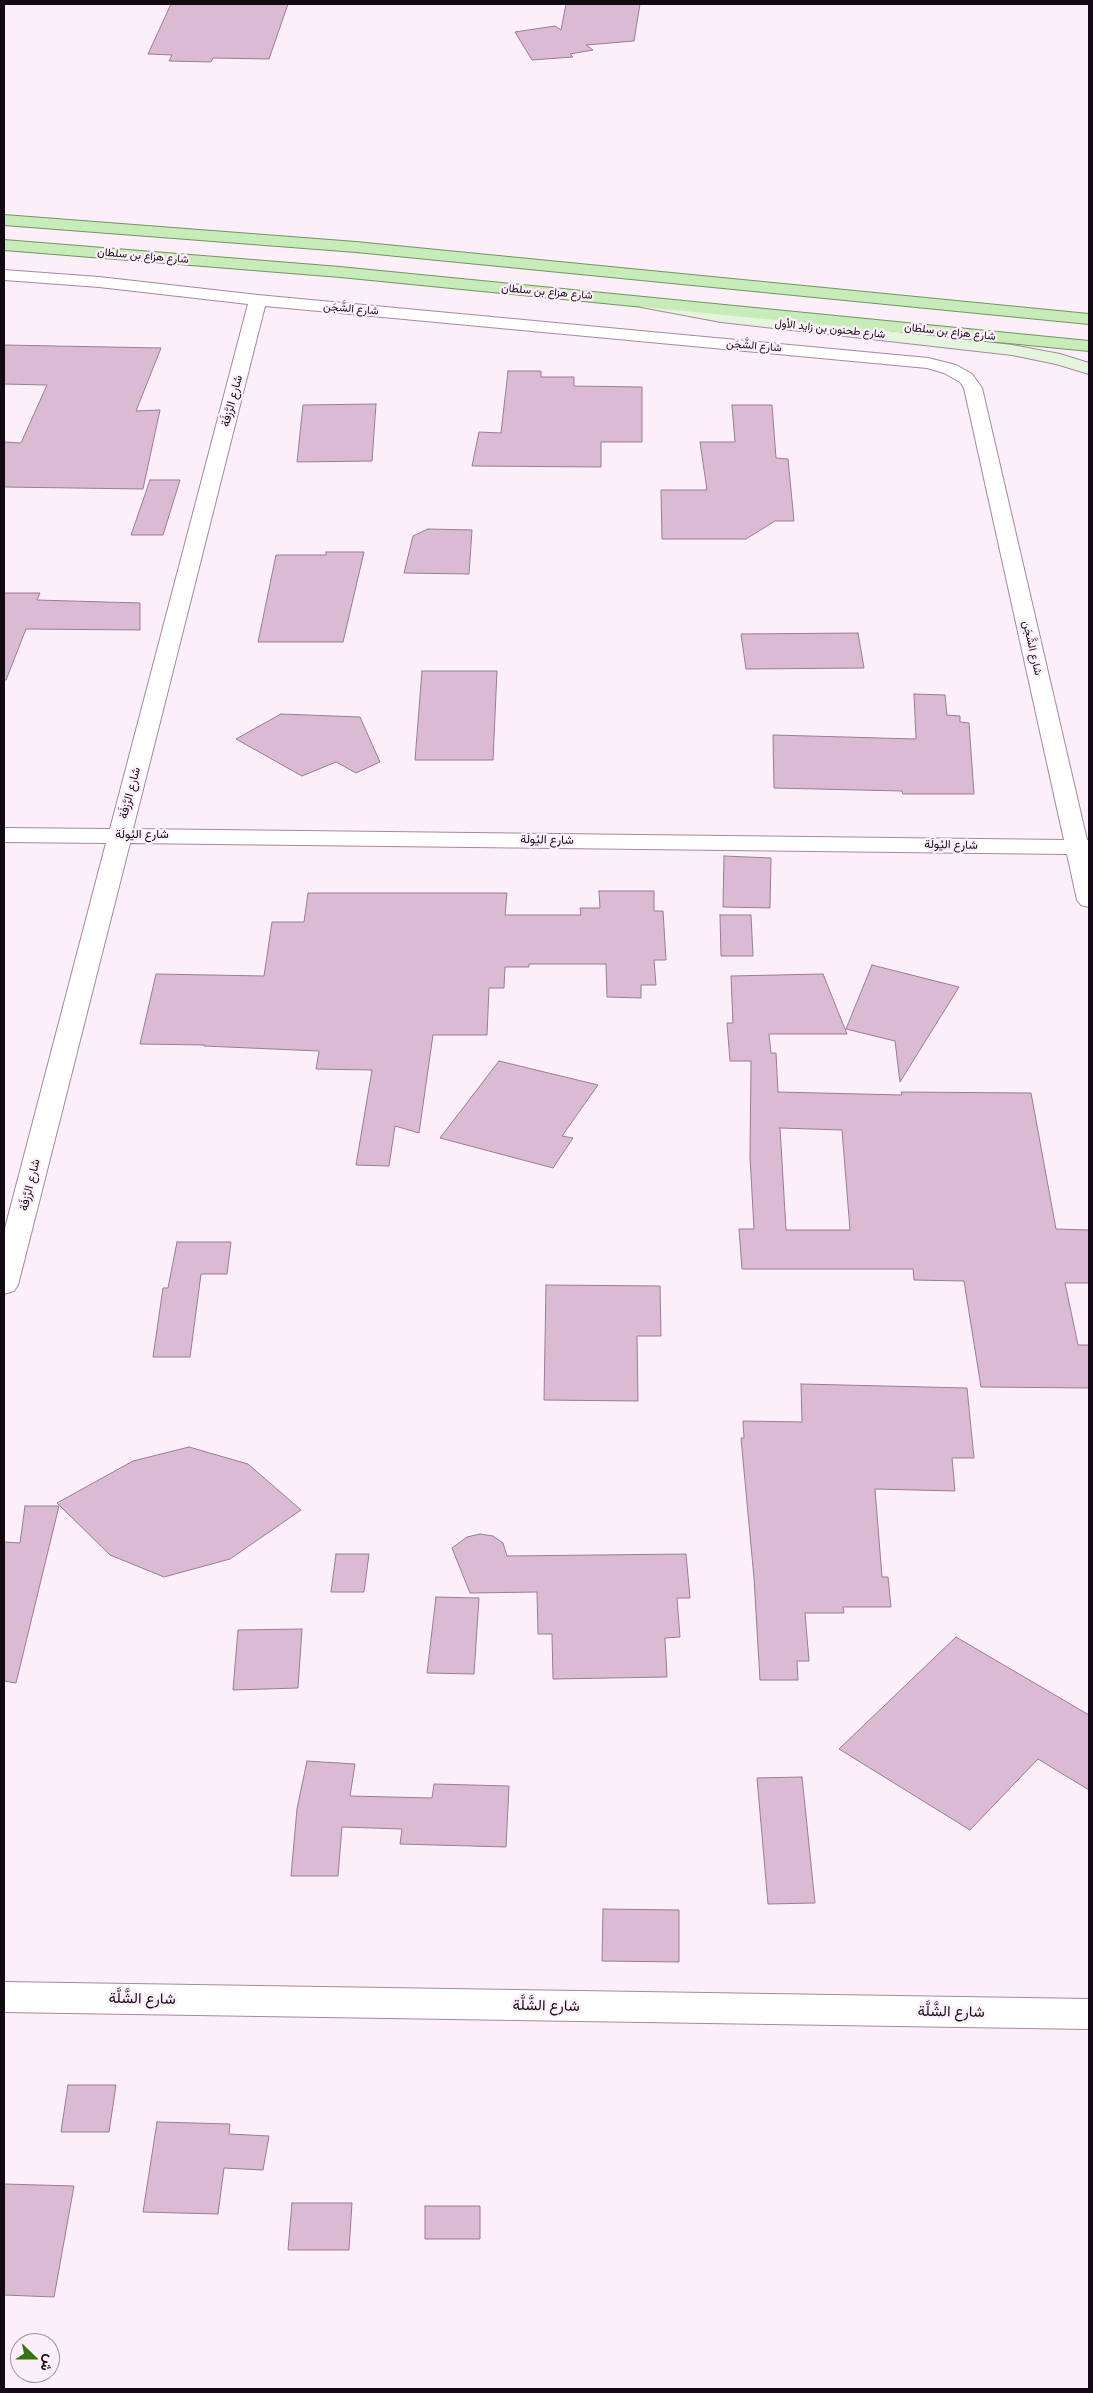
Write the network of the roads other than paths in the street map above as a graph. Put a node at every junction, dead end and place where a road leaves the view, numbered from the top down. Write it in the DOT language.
graph roads {
  1 [pos="4,220"];
  2 [pos="4,245"];
  3 [pos="4,275"];
  4 [pos="628,299"];
  5 [pos="258,300"];
  6 [pos="1089,319"];
  7 [pos="1089,346"];
  8 [pos="1089,370"];
  9 [pos="4,834"];
  10 [pos="119,835"];
  11 [pos="1083,847"];
  12 [pos="1089,900"];
  13 [pos="4,1285"];
  14 [pos="4,1997"];
  15 [pos="1089,2014"];
  1 -- 6 [label="main road"];
  2 -- 4 [label="main road, شارع هزاع بن سلطان"];
  3 -- 5 [label="street, شارع الشَّجَن"];
  4 -- 7 [label="main road, شارع هزاع بن سلطان"];
  4 -- 8 [label="street, شارع طحنون بن زايد الأول"];
  5 -- 10 [label="street, شارع الرَّزفَة"];
  5 -- 11 [label="street, شارع الشَّجَن"];
  9 -- 10 [label="street, شارع اليُولَة"];
  10 -- 11 [label="street, شارع اليُولَة"];
  10 -- 13 [label="street, شارع الرَّزفَة"];
  11 -- 12 [label="street, شارع الشَّجَن"];
  14 -- 15 [label="street, شارع الشَّلَّة"];
}
